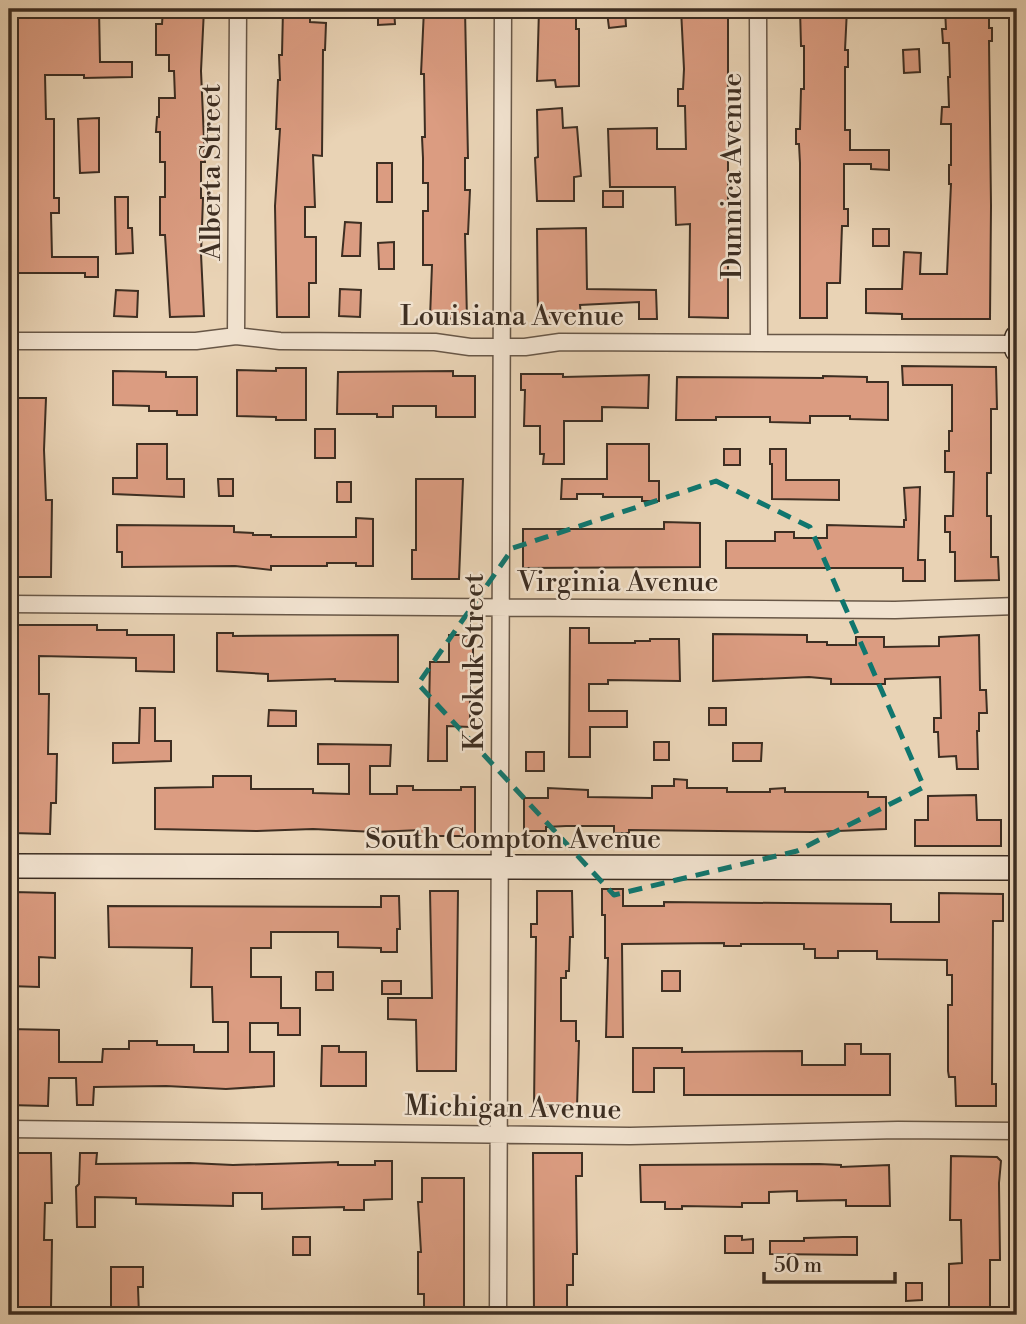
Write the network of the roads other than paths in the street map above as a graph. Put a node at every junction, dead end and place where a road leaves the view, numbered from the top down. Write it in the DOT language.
graph roads {
  1 [pos="238,9"];
  2 [pos="503,9"];
  3 [pos="758,9"];
  4 [pos="236,336"];
  5 [pos="9,341"];
  6 [pos="759,343"];
  7 [pos="1016,344"];
  8 [pos="500,347"];
  9 [pos="9,604"];
  10 [pos="1017,606"];
  11 [pos="500,607"];
  12 [pos="9,866"];
  13 [pos="500,867"];
  14 [pos="1017,869"];
  15 [pos="9,1129"];
  16 [pos="1017,1130"];
  17 [pos="498,1133"];
  18 [pos="498,1315"];
  1 -- 4 [label="street, Alberta Street"];
  2 -- 8 [label="street, Keokuk Street"];
  3 -- 6 [label="street, Dunnica Avenue"];
  4 -- 5 [label="street, Louisiana Avenue"];
  4 -- 8 [label="street, Louisiana Avenue"];
  6 -- 7 [label="street, Louisiana Avenue"];
  6 -- 8 [label="street, Louisiana Avenue"];
  8 -- 11 [label="street, Keokuk Street"];
  9 -- 11 [label="street, Virginia Avenue"];
  10 -- 11 [label="street, Virginia Avenue"];
  11 -- 13 [label="street, Keokuk Street"];
  12 -- 13 [label="street, South Compton Avenue"];
  13 -- 14 [label="street, South Compton Avenue"];
  13 -- 17 [label="street, Keokuk Street"];
  15 -- 17 [label="street, Michigan Avenue"];
  16 -- 17 [label="street, Michigan Avenue"];
  17 -- 18 [label="street, Keokuk Street"];
}
